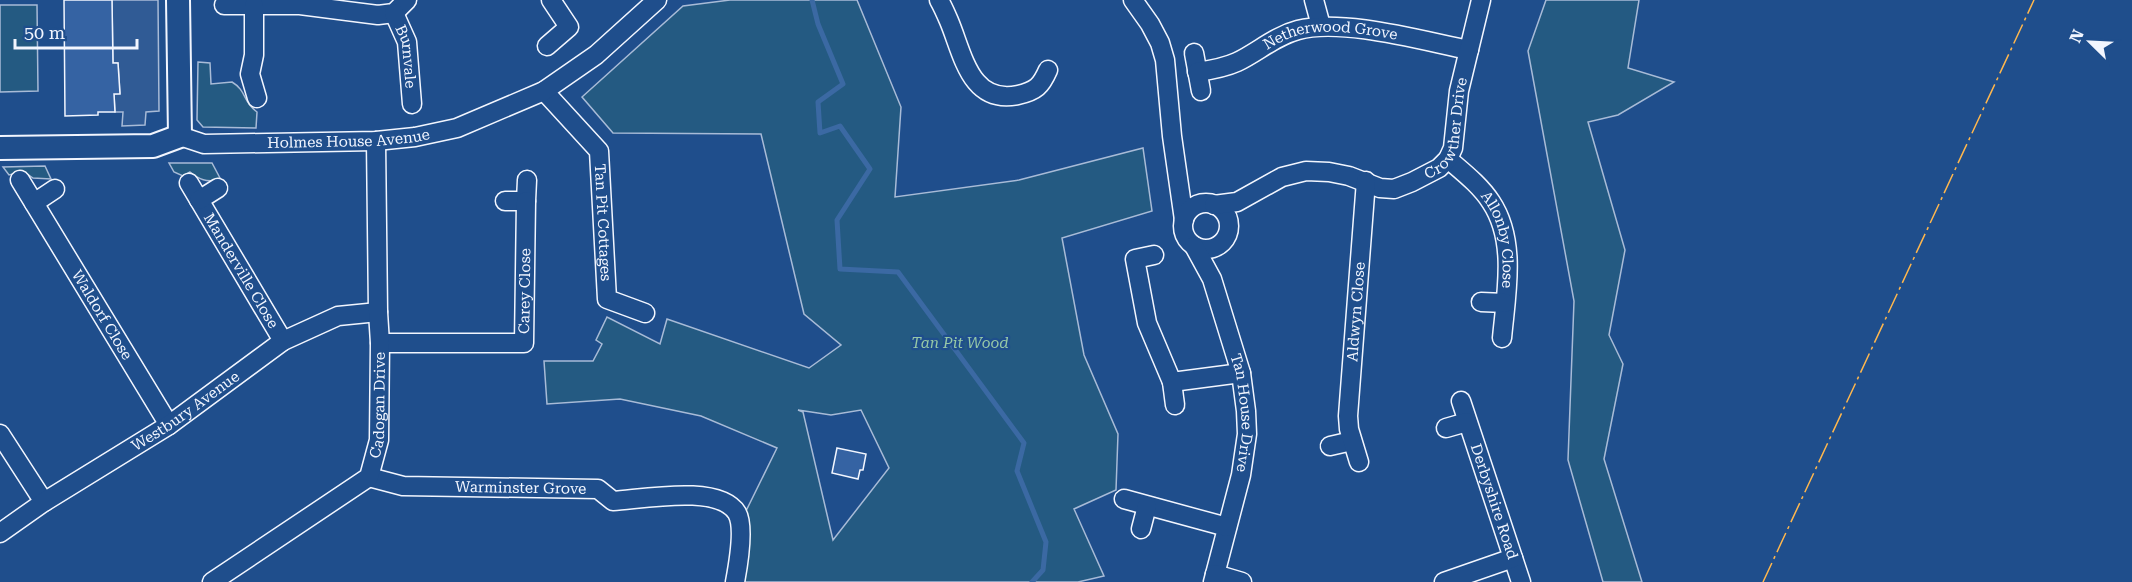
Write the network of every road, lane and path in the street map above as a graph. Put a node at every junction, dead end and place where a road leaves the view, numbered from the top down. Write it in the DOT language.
graph roads {
  1 [pos="178,0"];
  2 [pos="550,0"];
  3 [pos="939,0"];
  4 [pos="1133,0"];
  5 [pos="1314,0"];
  6 [pos="1481,0"];
  7 [pos="647,3"];
  8 [pos="224,5"];
  9 [pos="254,6"];
  10 [pos="400,6"];
  11 [pos="1321,26"];
  12 [pos="547,46"];
  13 [pos="1469,50"];
  14 [pos="1194,53"];
  15 [pos="1048,70"];
  16 [pos="1197,72"];
  17 [pos="544,91"];
  18 [pos="1201,91"];
  19 [pos="257,98"];
  20 [pos="412,104"];
  21 [pos="180,136"];
  22 [pos="376,141"];
  23 [pos="0,148"];
  24 [pos="1448,159"];
  25 [pos="20,180"];
  26 [pos="527,180"];
  27 [pos="1179,181"];
  28 [pos="1366,182"];
  29 [pos="189,183"];
  30 [pos="218,188"];
  31 [pos="55,189"];
  32 [pos="1249,195"];
  33 [pos="200,200"];
  34 [pos="505,201"];
  35 [pos="526,201"];
  36 [pos="34,203"];
  37 [pos="1210,204"];
  38 [pos="1184,220"];
  39 [pos="1225,237"];
  40 [pos="1194,246"];
  41 [pos="1154,255"];
  42 [pos="1212,279"];
  43 [pos="1480,302"];
  44 [pos="1505,303"];
  45 [pos="378,312"];
  46 [pos="645,312"];
  47 [pos="1502,338"];
  48 [pos="283,341"];
  49 [pos="380,343"];
  50 [pos="1241,373"];
  51 [pos="1172,381"];
  52 [pos="1461,401"];
  53 [pos="1175,405"];
  54 [pos="1467,422"];
  55 [pos="169,425"];
  56 [pos="1446,428"];
  57 [pos="0,434"];
  58 [pos="1352,441"];
  59 [pos="1330,446"];
  60 [pos="1359,462"];
  61 [pos="369,477"];
  62 [pos="1124,499"];
  63 [pos="44,502"];
  64 [pos="1147,506"];
  65 [pos="1227,527"];
  66 [pos="1141,529"];
  67 [pos="0,533"];
  68 [pos="1512,558"];
  69 [pos="1214,578"];
  70 [pos="218,580"];
  71 [pos="735,582"];
  72 [pos="1242,582"];
  73 [pos="1444,582"];
  74 [pos="1521,582"];
  1 -- 21 [label="main road"];
  2 -- 12 [label="street"];
  3 -- 15 [label="street"];
  4 -- 27 [label="street"];
  5 -- 11 [label="street"];
  6 -- 13 [label="street, Crowther Drive"];
  7 -- 17 [label="street, Holmes House Avenue"];
  8 -- 9 [label="street"];
  9 -- 10 [label="street"];
  9 -- 19 [label="street"];
  10 -- 20 [label="street, Burnvale"];
  11 -- 13 [label="street, Netherwood Grove"];
  11 -- 16 [label="street, Netherwood Grove"];
  13 -- 24 [label="street, Crowther Drive"];
  14 -- 16 [label="street"];
  16 -- 18 [label="street"];
  17 -- 22 [label="street, Holmes House Avenue"];
  17 -- 46 [label="street, Tan Pit Cottages"];
  21 -- 22 [label="street, Holmes House Avenue"];
  21 -- 23 [label="main road"];
  22 -- 45 [label="street, Cadogan Drive"];
  24 -- 28 [label="street, Crowther Drive"];
  24 -- 44 [label="street, Allonby Close"];
  25 -- 36 [label="street, Waldorf Close"];
  26 -- 35 [label="street, Carey Close"];
  27 -- 37 [label="street"];
  27 -- 38 [label="street"];
  28 -- 32 [label="street, Crowther Drive"];
  28 -- 58 [label="street, Aldwyn Close"];
  29 -- 33 [label="street, Manderville Close"];
  30 -- 33 [label="street, Manderville Close"];
  31 -- 36 [label="street"];
  32 -- 37 [label="street, Crowther Drive"];
  32 -- 39 [label="street"];
  33 -- 48 [label="street, Manderville Close"];
  34 -- 35 [label="street"];
  35 -- 49 [label="street, Carey Close"];
  36 -- 55 [label="street, Waldorf Close"];
  37 -- 38 [label="street"];
  37 -- 39 [label="street"];
  38 -- 40 [label="street"];
  39 -- 40 [label="street"];
  39 -- 42 [label="street"];
  40 -- 42 [label="street, Tan House Drive"];
  41 -- 51 [label="street"];
  42 -- 50 [label="street, Tan House Drive"];
  43 -- 44 [label="street"];
  44 -- 47 [label="street, Allonby Close"];
  45 -- 48 [label="street, Westbury Avenue"];
  45 -- 49 [label="street, Cadogan Drive"];
  48 -- 55 [label="street, Westbury Avenue"];
  49 -- 61 [label="street, Cadogan Drive"];
  50 -- 51 [label="street"];
  50 -- 65 [label="street, Tan House Drive"];
  51 -- 53 [label="street"];
  52 -- 54 [label="street, Derbyshire Road"];
  54 -- 56 [label="street"];
  54 -- 68 [label="street, Derbyshire Road"];
  55 -- 63 [label="street, Westbury Avenue"];
  57 -- 63 [label="street"];
  58 -- 59 [label="street"];
  58 -- 60 [label="street, Aldwyn Close"];
  61 -- 70 [label="street, Cadogan Drive"];
  61 -- 71 [label="street, Warminster Grove"];
  62 -- 64 [label="street"];
  63 -- 67 [label="street, Westbury Avenue"];
  64 -- 65 [label="street"];
  64 -- 66 [label="street"];
  65 -- 69 [label="street, Tan House Drive"];
  68 -- 73 [label="street"];
  68 -- 74 [label="street, Derbyshire Road"];
  69 -- 72 [label="street"];
}
